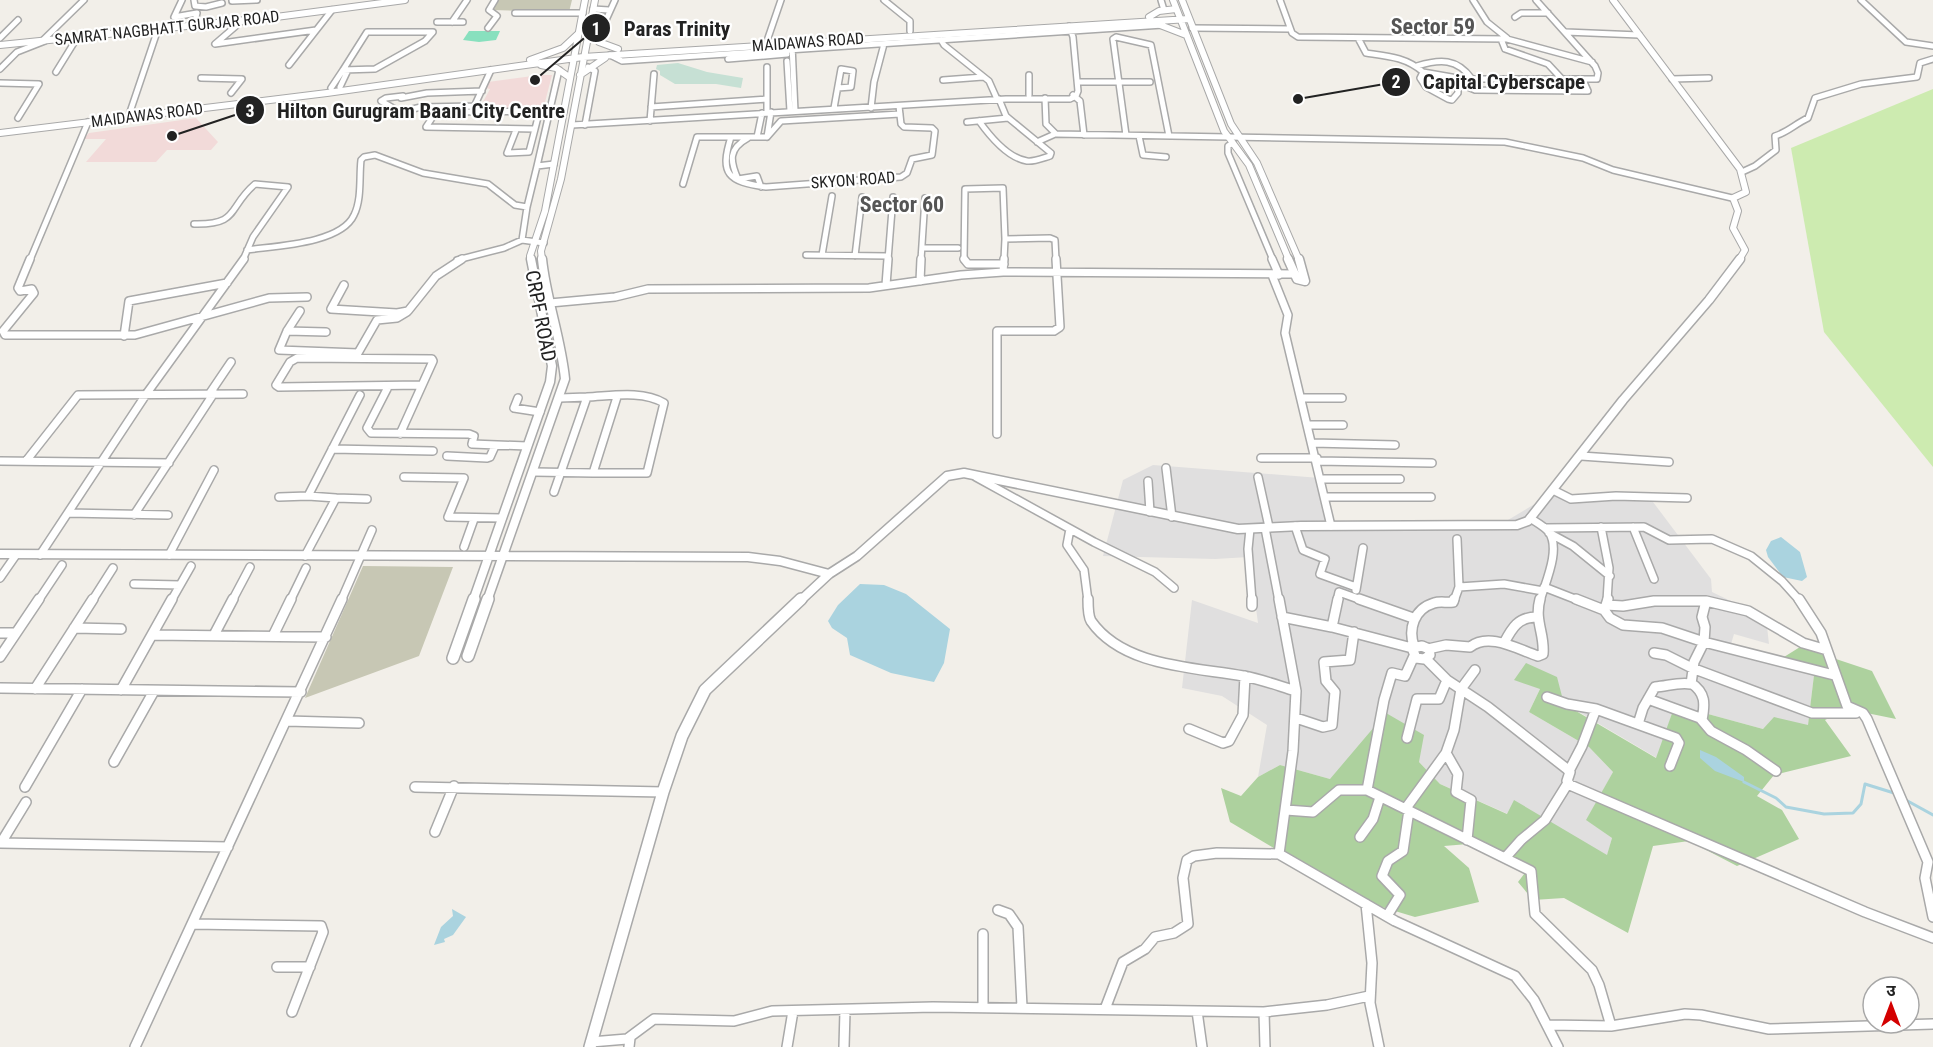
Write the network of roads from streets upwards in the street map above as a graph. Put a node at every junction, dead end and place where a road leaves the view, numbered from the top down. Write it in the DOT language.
graph roads {
  1 [pos="84,0"];
  2 [pos="182,0"];
  3 [pos="232,0"];
  4 [pos="257,0"];
  5 [pos="405,0"];
  6 [pos="467,0"];
  7 [pos="495,0"];
  8 [pos="585,0"];
  9 [pos="595,0"];
  10 [pos="615,0"];
  11 [pos="781,0"];
  12 [pos="885,0"];
  13 [pos="1161,0"];
  14 [pos="1173,0"];
  15 [pos="1182,0"];
  16 [pos="1280,0"];
  17 [pos="1473,0"];
  18 [pos="1536,0"];
  19 [pos="1613,0"];
  20 [pos="1861,0"];
  21 [pos="194,2"];
  22 [pos="224,2"];
  23 [pos="377,2"];
  24 [pos="179,7"];
  25 [pos="593,9"];
  26 [pos="1164,9"];
  27 [pos="332,10"];
  28 [pos="609,10"];
  29 [pos="515,13"];
  30 [pos="583,13"];
  31 [pos="1548,13"];
  32 [pos="1178,14"];
  33 [pos="174,16"];
  34 [pos="1188,17"];
  35 [pos="1515,17"];
  36 [pos="1149,19"];
  37 [pos="18,20"];
  38 [pos="243,20"];
  39 [pos="437,22"];
  40 [pos="452,22"];
  41 [pos="463,22"];
  42 [pos="194,25"];
  43 [pos="1163,25"];
  44 [pos="166,28"];
  45 [pos="488,28"];
  46 [pos="1192,28"];
  47 [pos="158,29"];
  48 [pos="1290,29"];
  49 [pos="316,30"];
  50 [pos="580,31"];
  51 [pos="590,31"];
  52 [pos="601,31"];
  53 [pos="910,31"];
  54 [pos="1070,31"];
  55 [pos="1566,32"];
  56 [pos="1186,35"];
  57 [pos="1639,35"];
  58 [pos="0,38"];
  59 [pos="77,38"];
  60 [pos="768,38"];
  61 [pos="1358,38"];
  62 [pos="1501,39"];
  63 [pos="1510,39"];
  64 [pos="941,40"];
  65 [pos="43,41"];
  66 [pos="884,44"];
  67 [pos="0,45"];
  68 [pos="1933,46"];
  69 [pos="618,49"];
  70 [pos="789,51"];
  71 [pos="584,55"];
  72 [pos="610,55"];
  73 [pos="574,56"];
  74 [pos="728,58"];
  75 [pos="1933,59"];
  76 [pos="1592,62"];
  77 [pos="528,63"];
  78 [pos="289,65"];
  79 [pos="1417,66"];
  80 [pos="588,67"];
  81 [pos="766,67"];
  82 [pos="0,69"];
  83 [pos="341,70"];
  84 [pos="348,70"];
  85 [pos="491,70"];
  86 [pos="559,70"];
  87 [pos="56,72"];
  88 [pos="1424,72"];
  89 [pos="654,74"];
  90 [pos="580,75"];
  91 [pos="1029,75"];
  92 [pos="569,76"];
  93 [pos="983,77"];
  94 [pos="201,78"];
  95 [pos="1561,78"];
  96 [pos="1709,78"];
  97 [pos="1672,79"];
  98 [pos="943,80"];
  99 [pos="1472,80"];
  100 [pos="1583,80"];
  101 [pos="1458,81"];
  102 [pos="404,82"];
  103 [pos="1078,82"];
  104 [pos="1119,82"];
  105 [pos="1150,82"];
  106 [pos="0,83"];
  107 [pos="340,87"];
  108 [pos="331,88"];
  109 [pos="838,88"];
  110 [pos="482,91"];
  111 [pos="231,93"];
  112 [pos="1074,95"];
  113 [pos="405,96"];
  114 [pos="1029,96"];
  115 [pos="997,98"];
  116 [pos="1044,98"];
  117 [pos="767,99"];
  118 [pos="475,106"];
  119 [pos="871,106"];
  120 [pos="899,106"];
  121 [pos="198,107"];
  122 [pos="393,108"];
  123 [pos="651,108"];
  124 [pos="834,108"];
  125 [pos="564,109"];
  126 [pos="549,110"];
  127 [pos="808,110"];
  128 [pos="792,111"];
  129 [pos="130,112"];
  130 [pos="471,112"];
  131 [pos="767,112"];
  132 [pos="539,113"];
  133 [pos="900,114"];
  134 [pos="18,118"];
  135 [pos="1008,118"];
  136 [pos="650,121"];
  137 [pos="979,121"];
  138 [pos="87,122"];
  139 [pos="967,122"];
  140 [pos="585,125"];
  141 [pos="572,126"];
  142 [pos="768,126"];
  143 [pos="561,127"];
  144 [pos="759,127"];
  145 [pos="0,128"];
  146 [pos="516,129"];
  147 [pos="535,129"];
  148 [pos="0,133"];
  149 [pos="1055,134"];
  150 [pos="1084,135"];
  151 [pos="1126,135"];
  152 [pos="1139,136"];
  153 [pos="1169,136"];
  154 [pos="1228,136"];
  155 [pos="731,137"];
  156 [pos="749,137"];
  157 [pos="757,137"];
  158 [pos="767,137"];
  159 [pos="1238,137"];
  160 [pos="1037,142"];
  161 [pos="1233,143"];
  162 [pos="529,152"];
  163 [pos="540,152"];
  164 [pos="1166,157"];
  165 [pos="554,164"];
  166 [pos="537,166"];
  167 [pos="1742,172"];
  168 [pos="738,179"];
  169 [pos="683,184"];
  170 [pos="761,187"];
  171 [pos="832,196"];
  172 [pos="862,197"];
  173 [pos="893,197"];
  174 [pos="925,198"];
  175 [pos="1732,198"];
  176 [pos="527,207"];
  177 [pos="194,224"];
  178 [pos="1005,239"];
  179 [pos="522,240"];
  180 [pos="534,241"];
  181 [pos="544,243"];
  182 [pos="922,248"];
  183 [pos="958,249"];
  184 [pos="247,250"];
  185 [pos="806,255"];
  186 [pos="822,255"];
  187 [pos="855,256"];
  188 [pos="888,256"];
  189 [pos="1004,264"];
  190 [pos="1004,272"];
  191 [pos="1058,273"];
  192 [pos="1295,274"];
  193 [pos="1276,275"];
  194 [pos="920,281"];
  195 [pos="227,283"];
  196 [pos="344,285"];
  197 [pos="886,285"];
  198 [pos="307,297"];
  199 [pos="550,303"];
  200 [pos="300,311"];
  201 [pos="408,311"];
  202 [pos="204,316"];
  203 [pos="287,331"];
  204 [pos="326,332"];
  205 [pos="2,334"];
  206 [pos="124,336"];
  207 [pos="231,362"];
  208 [pos="421,385"];
  209 [pos="387,389"];
  210 [pos="147,393"];
  211 [pos="212,393"];
  212 [pos="243,394"];
  213 [pos="360,395"];
  214 [pos="586,397"];
  215 [pos="617,397"];
  216 [pos="518,398"];
  217 [pos="560,398"];
  218 [pos="1302,398"];
  219 [pos="1342,398"];
  220 [pos="540,412"];
  221 [pos="1309,425"];
  222 [pos="1343,425"];
  223 [pos="400,434"];
  224 [pos="997,434"];
  225 [pos="1313,443"];
  226 [pos="1395,445"];
  227 [pos="495,446"];
  228 [pos="527,446"];
  229 [pos="332,449"];
  230 [pos="433,451"];
  231 [pos="447,456"];
  232 [pos="1581,456"];
  233 [pos="1261,458"];
  234 [pos="1317,460"];
  235 [pos="0,461"];
  236 [pos="26,461"];
  237 [pos="1669,462"];
  238 [pos="101,463"];
  239 [pos="169,463"];
  240 [pos="1432,463"];
  241 [pos="1166,468"];
  242 [pos="214,470"];
  243 [pos="534,472"];
  244 [pos="561,472"];
  245 [pos="594,473"];
  246 [pos="972,475"];
  247 [pos="404,477"];
  248 [pos="1258,477"];
  249 [pos="1321,479"];
  250 [pos="1400,479"];
  251 [pos="1148,481"];
  252 [pos="1553,490"];
  253 [pos="554,492"];
  254 [pos="308,496"];
  255 [pos="279,497"];
  256 [pos="1326,497"];
  257 [pos="1431,497"];
  258 [pos="336,498"];
  259 [pos="1687,498"];
  260 [pos="367,499"];
  261 [pos="1150,512"];
  262 [pos="68,513"];
  263 [pos="135,514"];
  264 [pos="168,514"];
  265 [pos="1172,517"];
  266 [pos="502,518"];
  267 [pos="1530,518"];
  268 [pos="474,519"];
  269 [pos="1295,526"];
  270 [pos="1331,526"];
  271 [pos="1601,527"];
  272 [pos="1633,527"];
  273 [pos="1267,528"];
  274 [pos="1070,529"];
  275 [pos="1250,529"];
  276 [pos="372,530"];
  277 [pos="1547,531"];
  278 [pos="1457,540"];
  279 [pos="464,547"];
  280 [pos="1363,548"];
  281 [pos="0,554"];
  282 [pos="16,555"];
  283 [pos="40,555"];
  284 [pos="169,555"];
  285 [pos="304,556"];
  286 [pos="362,556"];
  287 [pos="489,557"];
  288 [pos="503,557"];
  289 [pos="62,565"];
  290 [pos="191,566"];
  291 [pos="112,567"];
  292 [pos="250,567"];
  293 [pos="306,568"];
  294 [pos="829,574"];
  295 [pos="1610,576"];
  296 [pos="0,578"];
  297 [pos="1654,579"];
  298 [pos="134,584"];
  299 [pos="180,585"];
  300 [pos="1356,587"];
  301 [pos="1459,587"];
  302 [pos="1174,588"];
  303 [pos="1544,589"];
  304 [pos="1356,597"];
  305 [pos="1706,601"];
  306 [pos="1252,606"];
  307 [pos="1605,608"];
  308 [pos="1282,617"];
  309 [pos="1537,617"];
  310 [pos="1413,618"];
  311 [pos="1332,627"];
  312 [pos="74,628"];
  313 [pos="122,628"];
  314 [pos="1354,632"];
  315 [pos="0,633"];
  316 [pos="16,633"];
  317 [pos="152,635"];
  318 [pos="214,635"];
  319 [pos="273,636"];
  320 [pos="326,637"];
  321 [pos="1704,642"];
  322 [pos="1504,643"];
  323 [pos="1428,649"];
  324 [pos="1413,650"];
  325 [pos="1827,650"];
  326 [pos="1654,653"];
  327 [pos="468,656"];
  328 [pos="0,657"];
  329 [pos="453,658"];
  330 [pos="1426,659"];
  331 [pos="1692,668"];
  332 [pos="1475,670"];
  333 [pos="1834,675"];
  334 [pos="1245,676"];
  335 [pos="1447,680"];
  336 [pos="1691,683"];
  337 [pos="0,688"];
  338 [pos="35,689"];
  339 [pos="82,689"];
  340 [pos="1461,689"];
  341 [pos="121,690"];
  342 [pos="154,691"];
  343 [pos="1296,691"];
  344 [pos="301,692"];
  345 [pos="1546,697"];
  346 [pos="1648,699"];
  347 [pos="1596,709"];
  348 [pos="1863,713"];
  349 [pos="1296,718"];
  350 [pos="1702,720"];
  351 [pos="287,721"];
  352 [pos="359,723"];
  353 [pos="1638,724"];
  354 [pos="1189,729"];
  355 [pos="1407,738"];
  356 [pos="1446,753"];
  357 [pos="114,762"];
  358 [pos="1670,766"];
  359 [pos="1569,771"];
  360 [pos="1776,771"];
  361 [pos="1568,783"];
  362 [pos="454,786"];
  363 [pos="26,787"];
  364 [pos="415,787"];
  365 [pos="1367,790"];
  366 [pos="663,792"];
  367 [pos="1380,796"];
  368 [pos="26,802"];
  369 [pos="1408,809"];
  370 [pos="1286,810"];
  371 [pos="435,832"];
  372 [pos="1360,837"];
  373 [pos="1467,840"];
  374 [pos="0,843"];
  375 [pos="228,847"];
  376 [pos="1280,854"];
  377 [pos="1505,858"];
  378 [pos="1366,904"];
  379 [pos="998,910"];
  380 [pos="1387,916"];
  381 [pos="1933,917"];
  382 [pos="192,924"];
  383 [pos="983,934"];
  384 [pos="1933,938"];
  385 [pos="277,967"];
  386 [pos="310,967"];
  387 [pos="1369,996"];
  388 [pos="984,1007"];
  389 [pos="1022,1007"];
  390 [pos="1105,1009"];
  391 [pos="793,1011"];
  392 [pos="845,1011"];
  393 [pos="1197,1011"];
  394 [pos="292,1012"];
  395 [pos="1264,1012"];
  396 [pos="1933,1024"];
  397 [pos="1548,1025"];
  398 [pos="1611,1026"];
  399 [pos="629,1042"];
  400 [pos="591,1045"];
  401 [pos="135,1047"];
  402 [pos="787,1047"];
  403 [pos="844,1047"];
  404 [pos="1202,1047"];
  405 [pos="1265,1047"];
  406 [pos="1379,1047"];
  407 [pos="1558,1047"];
  1 -- 65 [label="street"];
  2 -- 24 [label="street"];
  3 -- 4 [label="street"];
  3 -- 22 [label="street"];
  5 -- 23 [label="street, SAMRAT NAGBHATT GURJAR ROAD"];
  6 -- 40 [label="street"];
  7 -- 45 [label="street"];
  8 -- 30 [label="street, CRPF ROAD"];
  9 -- 25 [label="street"];
  10 -- 28 [label="street"];
  11 -- 60 [label="street"];
  12 -- 53 [label="street"];
  13 -- 26 [label="street"];
  14 -- 32 [label="street"];
  15 -- 34 [label="street"];
  16 -- 48 [label="street"];
  17 -- 63 [label="street"];
  18 -- 31 [label="street"];
  19 -- 57 [label="street"];
  20 -- 68 [label="street"];
  21 -- 22 [label="street"];
  21 -- 24 [label="street"];
  23 -- 27 [label="street, SAMRAT NAGBHATT GURJAR ROAD"];
  24 -- 33 [label="street"];
  25 -- 28 [label="street"];
  25 -- 51 [label="street"];
  26 -- 32 [label="street"];
  26 -- 36 [label="street"];
  27 -- 38 [label="street, SAMRAT NAGBHATT GURJAR ROAD"];
  27 -- 49 [label="street"];
  28 -- 52 [label="street"];
  29 -- 30 [label="street"];
  30 -- 50 [label="street, CRPF ROAD"];
  31 -- 35 [label="street"];
  31 -- 55 [label="street"];
  32 -- 34 [label="street, MAIDAWAS ROAD"];
  32 -- 36 [label="street, MAIDAWAS ROAD"];
  32 -- 56 [label="street"];
  33 -- 42 [label="street"];
  33 -- 44 [label="street"];
  34 -- 46 [label="street"];
  36 -- 43 [label="street"];
  36 -- 53 [label="street, MAIDAWAS ROAD"];
  36 -- 54 [label="street, MAIDAWAS ROAD"];
  37 -- 58 [label="street"];
  38 -- 42 [label="street, SAMRAT NAGBHATT GURJAR ROAD"];
  38 -- 49 [label="street"];
  39 -- 40 [label="street"];
  40 -- 41 [label="street"];
  42 -- 44 [label="street, SAMRAT NAGBHATT GURJAR ROAD"];
  43 -- 54 [label="street"];
  43 -- 56 [label="street"];
  44 -- 47 [label="street, SAMRAT NAGBHATT GURJAR ROAD"];
  46 -- 48 [label="street"];
  46 -- 159 [label="street"];
  47 -- 59 [label="street, SAMRAT NAGBHATT GURJAR ROAD"];
  47 -- 129 [label="street"];
  48 -- 61 [label="street"];
  49 -- 78 [label="street"];
  50 -- 73 [label="street, CRPF ROAD"];
  50 -- 77 [label="street"];
  51 -- 69 [label="street"];
  51 -- 71 [label="street"];
  53 -- 60 [label="street, MAIDAWAS ROAD"];
  54 -- 64 [label="street"];
  54 -- 70 [label="street, MAIDAWAS ROAD"];
  54 -- 103 [label="street"];
  54 -- 112 [label="street"];
  55 -- 57 [label="street"];
  55 -- 76 [label="street"];
  56 -- 154 [label="street"];
  57 -- 97 [label="street"];
  59 -- 65 [label="street, SAMRAT NAGBHATT GURJAR ROAD"];
  59 -- 87 [label="street"];
  60 -- 69 [label="street, MAIDAWAS ROAD"];
  61 -- 62 [label="street"];
  61 -- 79 [label="street"];
  62 -- 63 [label="street"];
  62 -- 95 [label="street"];
  63 -- 76 [label="street"];
  64 -- 66 [label="street"];
  64 -- 93 [label="street"];
  65 -- 67 [label="street, SAMRAT NAGBHATT GURJAR ROAD"];
  65 -- 82 [label="street"];
  66 -- 70 [label="street"];
  66 -- 119 [label="street"];
  69 -- 71 [label="street, MAIDAWAS ROAD"];
  70 -- 72 [label="street, MAIDAWAS ROAD"];
  70 -- 74 [label="street"];
  70 -- 128 [label="street"];
  71 -- 72 [label="street, MAIDAWAS ROAD"];
  71 -- 73 [label="street, MAIDAWAS ROAD"];
  71 -- 90 [label="street"];
  72 -- 80 [label="street"];
  73 -- 77 [label="street, MAIDAWAS ROAD"];
  73 -- 92 [label="street, CRPF ROAD"];
  75 -- 167 [label="street"];
  76 -- 100 [label="street"];
  77 -- 85 [label="street, MAIDAWAS ROAD"];
  77 -- 86 [label="street"];
  77 -- 107 [label="street, MAIDAWAS ROAD"];
  79 -- 88 [label="street"];
  79 -- 99 [label="street"];
  80 -- 90 [label="street"];
  80 -- 140 [label="street"];
  81 -- 117 [label="street"];
  83 -- 84 [label="street"];
  83 -- 84 [label="street"];
  83 -- 108 [label="street"];
  84 -- 107 [label="street"];
  85 -- 102 [label="street, MAIDAWAS ROAD"];
  85 -- 110 [label="street"];
  86 -- 92 [label="street"];
  86 -- 126 [label="street"];
  88 -- 101 [label="street"];
  88 -- 101 [label="street"];
  89 -- 123 [label="street"];
  90 -- 141 [label="street"];
  91 -- 114 [label="street"];
  92 -- 125 [label="street, CRPF ROAD"];
  93 -- 98 [label="street"];
  93 -- 115 [label="street"];
  94 -- 111 [label="street"];
  95 -- 99 [label="street"];
  95 -- 100 [label="street"];
  96 -- 97 [label="street"];
  97 -- 167 [label="street"];
  99 -- 101 [label="street"];
  100 -- 101 [label="street"];
  102 -- 113 [label="street"];
  102 -- 121 [label="street, MAIDAWAS ROAD"];
  103 -- 104 [label="street"];
  103 -- 112 [label="street"];
  104 -- 105 [label="street"];
  104 -- 151 [label="street"];
  104 -- 153 [label="street"];
  106 -- 134 [label="street"];
  107 -- 108 [label="street, MAIDAWAS ROAD"];
  108 -- 121 [label="street, MAIDAWAS ROAD"];
  109 -- 124 [label="street"];
  110 -- 113 [label="street"];
  110 -- 118 [label="street"];
  112 -- 114 [label="street"];
  112 -- 116 [label="street"];
  112 -- 150 [label="street"];
  113 -- 122 [label="street"];
  113 -- 122 [label="street"];
  114 -- 115 [label="street"];
  115 -- 116 [label="street"];
  115 -- 119 [label="street"];
  115 -- 120 [label="street"];
  115 -- 135 [label="street"];
  116 -- 149 [label="street"];
  117 -- 123 [label="street"];
  117 -- 131 [label="street"];
  118 -- 122 [label="street"];
  118 -- 130 [label="street"];
  119 -- 120 [label="street"];
  119 -- 124 [label="street"];
  119 -- 127 [label="street"];
  120 -- 133 [label="street"];
  121 -- 129 [label="street, MAIDAWAS ROAD"];
  121 -- 138 [label="street, MAIDAWAS ROAD"];
  123 -- 136 [label="street"];
  124 -- 127 [label="street"];
  125 -- 126 [label="street"];
  125 -- 143 [label="street, CRPF ROAD"];
  126 -- 132 [label="street"];
  126 -- 163 [label="street"];
  127 -- 128 [label="street"];
  128 -- 131 [label="street"];
  129 -- 145 [label="street, MAIDAWAS ROAD"];
  130 -- 132 [label="street"];
  130 -- 146 [label="street"];
  131 -- 136 [label="street"];
  131 -- 142 [label="street"];
  131 -- 144 [label="street"];
  132 -- 147 [label="street"];
  133 -- 158 [label="street"];
  133 -- 170 [label="street, SKYON ROAD"];
  135 -- 137 [label="street"];
  135 -- 160 [label="street"];
  136 -- 140 [label="street"];
  137 -- 139 [label="street"];
  137 -- 160 [label="street"];
  138 -- 148 [label="street, MAIDAWAS ROAD"];
  138 -- 205 [label="street"];
  140 -- 141 [label="street"];
  141 -- 143 [label="street"];
  141 -- 181 [label="street"];
  142 -- 144 [label="street"];
  142 -- 158 [label="street"];
  143 -- 165 [label="street, CRPF ROAD"];
  144 -- 157 [label="street"];
  146 -- 147 [label="street"];
  146 -- 162 [label="street"];
  147 -- 162 [label="street"];
  149 -- 150 [label="street"];
  149 -- 160 [label="street"];
  150 -- 151 [label="street"];
  151 -- 152 [label="street"];
  152 -- 153 [label="street"];
  152 -- 164 [label="street"];
  153 -- 154 [label="street"];
  154 -- 159 [label="street"];
  154 -- 161 [label="street"];
  155 -- 156 [label="street"];
  155 -- 168 [label="street"];
  155 -- 169 [label="street"];
  156 -- 157 [label="street"];
  156 -- 168 [label="street"];
  157 -- 158 [label="street"];
  159 -- 175 [label="street"];
  159 -- 192 [label="street"];
  161 -- 192 [label="street"];
  161 -- 193 [label="street"];
  162 -- 163 [label="street"];
  163 -- 166 [label="street"];
  165 -- 166 [label="street"];
  165 -- 180 [label="street, CRPF ROAD"];
  166 -- 176 [label="street"];
  167 -- 175 [label="street"];
  168 -- 170 [label="street, SKYON ROAD"];
  168 -- 170 [label="street, SKYON ROAD"];
  171 -- 186 [label="street"];
  172 -- 187 [label="street"];
  173 -- 188 [label="street"];
  174 -- 182 [label="street"];
  175 -- 232 [label="street"];
  176 -- 179 [label="street"];
  176 -- 184 [label="street"];
  177 -- 184 [label="street"];
  178 -- 189 [label="street"];
  178 -- 189 [label="street"];
  178 -- 191 [label="street"];
  179 -- 180 [label="street"];
  179 -- 201 [label="street"];
  180 -- 181 [label="street"];
  180 -- 220 [label="street, CRPF ROAD"];
  181 -- 199 [label="street"];
  182 -- 183 [label="street"];
  182 -- 194 [label="street"];
  184 -- 195 [label="street"];
  185 -- 186 [label="street"];
  186 -- 187 [label="street"];
  187 -- 188 [label="street"];
  188 -- 197 [label="street"];
  189 -- 190 [label="street"];
  190 -- 191 [label="street"];
  190 -- 194 [label="street"];
  191 -- 193 [label="street"];
  191 -- 224 [label="street"];
  192 -- 193 [label="street"];
  193 -- 218 [label="street"];
  194 -- 197 [label="street"];
  195 -- 202 [label="street"];
  195 -- 206 [label="street"];
  196 -- 201 [label="street"];
  197 -- 199 [label="street"];
  198 -- 202 [label="street"];
  199 -- 217 [label="street"];
  200 -- 203 [label="street"];
  201 -- 203 [label="street"];
  202 -- 206 [label="street"];
  202 -- 210 [label="street"];
  203 -- 204 [label="street"];
  205 -- 206 [label="street"];
  207 -- 211 [label="street"];
  208 -- 208 [label="street"];
  208 -- 223 [label="street"];
  209 -- 223 [label="street"];
  210 -- 211 [label="street"];
  210 -- 236 [label="street"];
  210 -- 238 [label="street"];
  211 -- 212 [label="street"];
  211 -- 239 [label="street"];
  213 -- 229 [label="street"];
  214 -- 215 [label="street"];
  214 -- 217 [label="street"];
  214 -- 244 [label="street"];
  215 -- 245 [label="street"];
  215 -- 245 [label="street"];
  216 -- 220 [label="street"];
  217 -- 243 [label="street"];
  218 -- 219 [label="street"];
  218 -- 221 [label="street"];
  220 -- 228 [label="street, CRPF ROAD"];
  221 -- 222 [label="street"];
  221 -- 225 [label="street"];
  223 -- 227 [label="street"];
  225 -- 226 [label="street"];
  225 -- 234 [label="street"];
  227 -- 228 [label="street"];
  227 -- 231 [label="street"];
  228 -- 266 [label="street, CRPF ROAD"];
  229 -- 230 [label="street"];
  229 -- 254 [label="street"];
  232 -- 237 [label="street"];
  232 -- 252 [label="street"];
  233 -- 234 [label="street"];
  234 -- 240 [label="street"];
  234 -- 249 [label="street"];
  235 -- 236 [label="street"];
  236 -- 238 [label="street"];
  238 -- 239 [label="street"];
  238 -- 262 [label="street"];
  239 -- 263 [label="street"];
  241 -- 265 [label="street"];
  242 -- 284 [label="street"];
  243 -- 244 [label="street"];
  243 -- 288 [label="street"];
  244 -- 245 [label="street"];
  244 -- 253 [label="street"];
  246 -- 261 [label="street"];
  246 -- 274 [label="street"];
  246 -- 294 [label="street"];
  247 -- 268 [label="street"];
  248 -- 273 [label="street"];
  249 -- 250 [label="street"];
  249 -- 256 [label="street"];
  251 -- 261 [label="street"];
  252 -- 259 [label="street"];
  252 -- 267 [label="street"];
  254 -- 255 [label="street"];
  254 -- 258 [label="street"];
  256 -- 257 [label="street"];
  256 -- 270 [label="street"];
  258 -- 260 [label="street"];
  258 -- 285 [label="street"];
  261 -- 265 [label="street"];
  262 -- 263 [label="street"];
  262 -- 283 [label="street"];
  263 -- 264 [label="street"];
  265 -- 275 [label="street"];
  266 -- 268 [label="street"];
  266 -- 287 [label="street, CRPF ROAD"];
  267 -- 270 [label="street"];
  267 -- 277 [label="street"];
  268 -- 279 [label="street"];
  269 -- 270 [label="street"];
  269 -- 273 [label="street"];
  269 -- 300 [label="street"];
  271 -- 272 [label="street"];
  271 -- 277 [label="street"];
  271 -- 295 [label="street"];
  272 -- 297 [label="street"];
  272 -- 325 [label="street"];
  273 -- 275 [label="street"];
  273 -- 308 [label="street"];
  274 -- 302 [label="street"];
  274 -- 334 [label="street"];
  275 -- 306 [label="street"];
  276 -- 286 [label="street"];
  277 -- 295 [label="street"];
  277 -- 303 [label="street"];
  278 -- 301 [label="street"];
  280 -- 300 [label="street"];
  281 -- 282 [label="street"];
  282 -- 283 [label="street"];
  282 -- 296 [label="street"];
  283 -- 284 [label="street"];
  284 -- 285 [label="street"];
  285 -- 286 [label="street"];
  286 -- 287 [label="street"];
  286 -- 320 [label="street"];
  287 -- 288 [label="street"];
  287 -- 329 [label="street, CRPF ROAD"];
  288 -- 294 [label="street"];
  288 -- 327 [label="street"];
  289 -- 316 [label="street"];
  290 -- 299 [label="street"];
  291 -- 312 [label="street"];
  292 -- 318 [label="street"];
  293 -- 319 [label="street"];
  294 -- 366 [label="street"];
  295 -- 307 [label="street"];
  298 -- 299 [label="street"];
  299 -- 317 [label="street"];
  300 -- 304 [label="street"];
  301 -- 303 [label="street"];
  301 -- 310 [label="street"];
  303 -- 307 [label="street"];
  303 -- 309 [label="street"];
  304 -- 310 [label="street"];
  304 -- 311 [label="street"];
  305 -- 307 [label="street"];
  305 -- 321 [label="street"];
  305 -- 325 [label="street"];
  307 -- 321 [label="street"];
  308 -- 311 [label="street"];
  308 -- 343 [label="street"];
  309 -- 322 [label="street"];
  309 -- 322 [label="street"];
  310 -- 324 [label="street"];
  311 -- 314 [label="street"];
  312 -- 313 [label="street"];
  312 -- 338 [label="street"];
  314 -- 324 [label="street"];
  314 -- 349 [label="street"];
  315 -- 316 [label="street"];
  316 -- 328 [label="street"];
  317 -- 318 [label="street"];
  317 -- 341 [label="street"];
  318 -- 319 [label="street"];
  319 -- 320 [label="street"];
  320 -- 344 [label="street"];
  321 -- 331 [label="street"];
  321 -- 333 [label="street"];
  322 -- 323 [label="street"];
  323 -- 324 [label="street"];
  323 -- 330 [label="street"];
  324 -- 330 [label="street"];
  324 -- 365 [label="street"];
  325 -- 333 [label="street"];
  326 -- 331 [label="street"];
  330 -- 335 [label="street"];
  331 -- 336 [label="street"];
  331 -- 348 [label="street"];
  332 -- 340 [label="street"];
  333 -- 348 [label="street"];
  334 -- 343 [label="street"];
  334 -- 354 [label="street"];
  335 -- 340 [label="street"];
  335 -- 355 [label="street"];
  336 -- 346 [label="street"];
  336 -- 350 [label="street"];
  337 -- 338 [label="street"];
  338 -- 339 [label="street"];
  339 -- 341 [label="street"];
  339 -- 363 [label="street"];
  340 -- 356 [label="street"];
  340 -- 359 [label="street"];
  341 -- 342 [label="street"];
  342 -- 344 [label="street"];
  342 -- 357 [label="street"];
  343 -- 349 [label="street"];
  344 -- 351 [label="street"];
  345 -- 347 [label="street"];
  346 -- 350 [label="street"];
  346 -- 353 [label="street"];
  347 -- 353 [label="street"];
  347 -- 359 [label="street"];
  348 -- 381 [label="street"];
  349 -- 370 [label="street"];
  350 -- 360 [label="street"];
  351 -- 352 [label="street"];
  351 -- 375 [label="street"];
  353 -- 358 [label="street"];
  356 -- 369 [label="street"];
  356 -- 373 [label="street"];
  359 -- 361 [label="street"];
  361 -- 377 [label="street"];
  361 -- 384 [label="street"];
  362 -- 364 [label="street"];
  362 -- 366 [label="street"];
  362 -- 371 [label="street"];
  365 -- 367 [label="street"];
  365 -- 370 [label="street"];
  366 -- 400 [label="street"];
  367 -- 369 [label="street"];
  367 -- 372 [label="street"];
  368 -- 374 [label="street"];
  369 -- 373 [label="street"];
  369 -- 380 [label="street"];
  370 -- 376 [label="street"];
  373 -- 377 [label="street"];
  374 -- 375 [label="street"];
  375 -- 382 [label="street"];
  376 -- 378 [label="street"];
  376 -- 390 [label="street"];
  377 -- 398 [label="street"];
  378 -- 380 [label="street"];
  378 -- 387 [label="street"];
  379 -- 389 [label="street"];
  380 -- 397 [label="street"];
  382 -- 386 [label="street"];
  382 -- 401 [label="street"];
  383 -- 388 [label="street"];
  385 -- 386 [label="street"];
  386 -- 394 [label="street"];
  387 -- 395 [label="street"];
  387 -- 406 [label="street"];
  388 -- 389 [label="street"];
  388 -- 392 [label="street"];
  389 -- 390 [label="street"];
  390 -- 393 [label="street"];
  391 -- 392 [label="street"];
  391 -- 399 [label="street"];
  391 -- 402 [label="street"];
  392 -- 403 [label="street"];
  393 -- 395 [label="street"];
  393 -- 404 [label="street"];
  395 -- 405 [label="street"];
  396 -- 398 [label="street"];
  397 -- 398 [label="street"];
  397 -- 407 [label="street"];
  399 -- 400 [label="street"];
}
